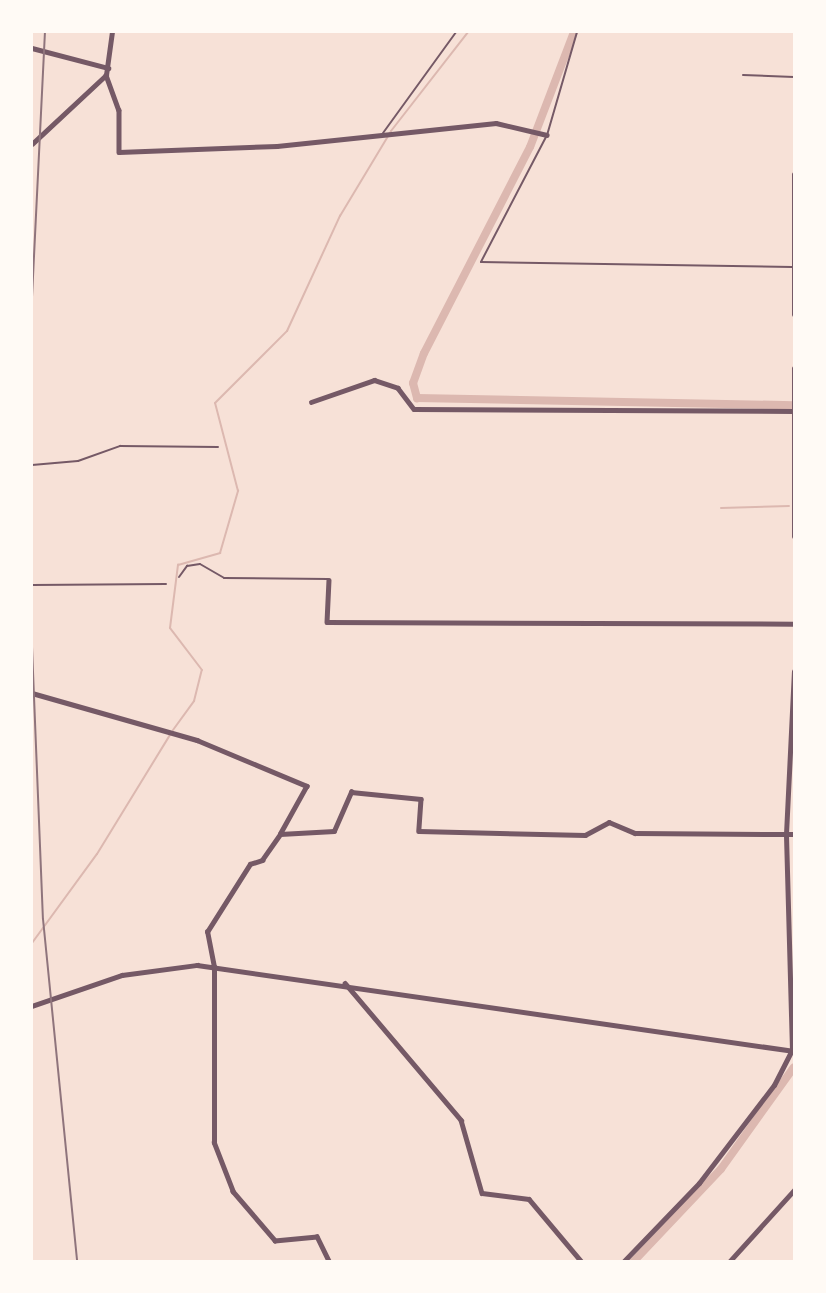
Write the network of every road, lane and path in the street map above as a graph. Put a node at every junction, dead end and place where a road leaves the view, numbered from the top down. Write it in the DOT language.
graph roads {
  1 [pos="112,32"];
  2 [pos="456,32"];
  3 [pos="577,32"];
  4 [pos="32,48"];
  5 [pos="108,68"];
  6 [pos="106,75"];
  7 [pos="743,75"];
  8 [pos="794,77"];
  9 [pos="546,135"];
  10 [pos="382,137"];
  11 [pos="32,145"];
  12 [pos="794,174"];
  13 [pos="794,267"];
  14 [pos="794,314"];
  15 [pos="794,368"];
  16 [pos="311,402"];
  17 [pos="794,411"];
  18 [pos="218,447"];
  19 [pos="32,465"];
  20 [pos="794,536"];
  21 [pos="179,577"];
  22 [pos="329,580"];
  23 [pos="166,584"];
  24 [pos="32,585"];
  25 [pos="794,624"];
  26 [pos="794,671"];
  27 [pos="32,693"];
  28 [pos="280,834"];
  29 [pos="786,834"];
  30 [pos="794,834"];
  31 [pos="214,967"];
  32 [pos="344,982"];
  33 [pos="32,1006"];
  34 [pos="793,1051"];
  35 [pos="794,1190"];
  36 [pos="329,1262"];
  37 [pos="582,1262"];
  38 [pos="623,1262"];
  39 [pos="729,1262"];
  1 -- 5 [label="street"];
  2 -- 10 [label="lane"];
  3 -- 9 [label="lane"];
  4 -- 5 [label="street"];
  5 -- 6 [label="street"];
  6 -- 10 [label="street"];
  6 -- 11 [label="street"];
  7 -- 8 [label="lane"];
  9 -- 10 [label="street"];
  9 -- 13 [label="lane"];
  12 -- 13 [label="street"];
  13 -- 14 [label="street"];
  15 -- 17 [label="street"];
  16 -- 17 [label="street"];
  17 -- 20 [label="street"];
  18 -- 19 [label="lane"];
  21 -- 22 [label="lane"];
  22 -- 25 [label="street"];
  23 -- 24 [label="lane"];
  26 -- 29 [label="street"];
  27 -- 28 [label="street"];
  28 -- 29 [label="street"];
  28 -- 31 [label="street"];
  29 -- 30 [label="street"];
  29 -- 34 [label="street"];
  31 -- 32 [label="street"];
  31 -- 33 [label="street"];
  31 -- 36 [label="street"];
  32 -- 34 [label="street"];
  32 -- 37 [label="street"];
  34 -- 38 [label="street"];
  35 -- 39 [label="street"];
}
